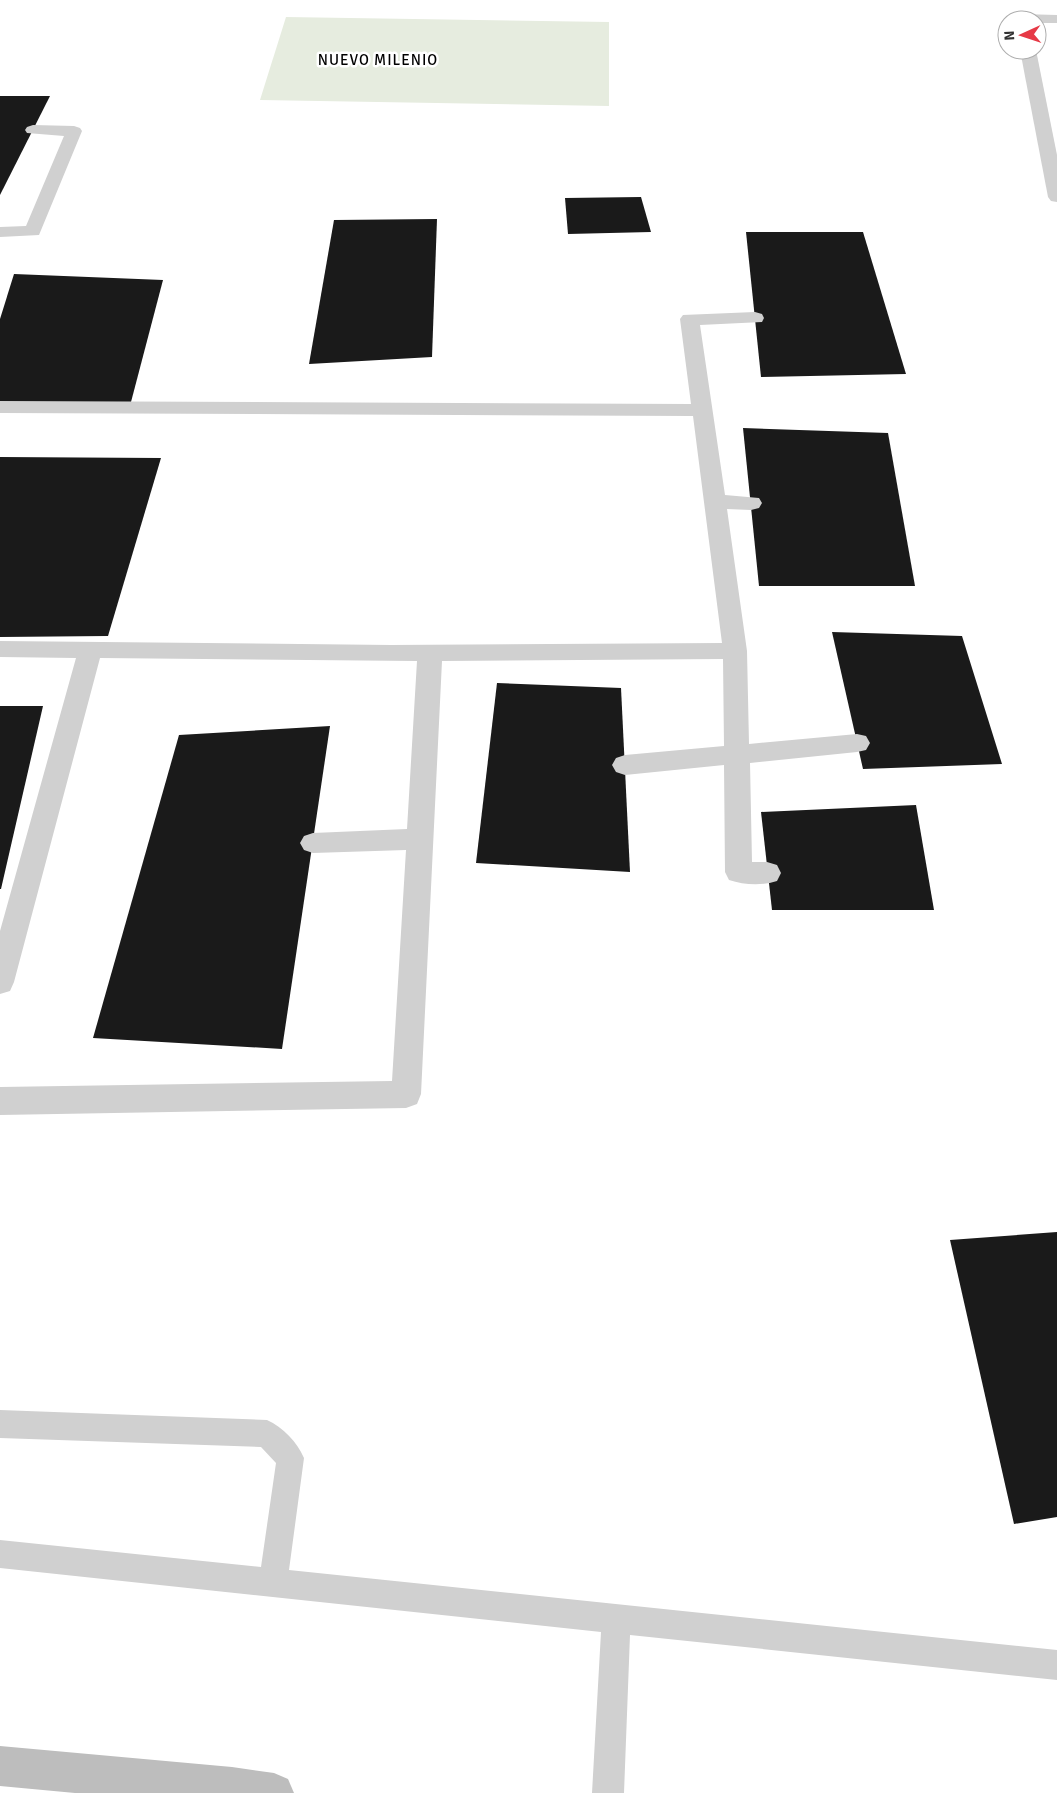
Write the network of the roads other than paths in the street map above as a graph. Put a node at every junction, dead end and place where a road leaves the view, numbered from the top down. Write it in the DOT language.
graph roads {
  1 [pos="1031,60"];
  2 [pos="33,130"];
  3 [pos="1051,139"];
  4 [pos="1057,197"];
  5 [pos="0,232"];
  6 [pos="755,318"];
  7 [pos="0,407"];
  8 [pos="702,410"];
  9 [pos="715,502"];
  10 [pos="751,503"];
  11 [pos="0,649"];
  12 [pos="91,649"];
  13 [pos="735,651"];
  14 [pos="430,652"];
  15 [pos="857,744"];
  16 [pos="737,754"];
  17 [pos="625,765"];
  18 [pos="420,840"];
  19 [pos="313,843"];
  20 [pos="768,873"];
  21 [pos="0,982"];
  22 [pos="0,1101"];
  23 [pos="0,1424"];
  24 [pos="0,1554"];
  25 [pos="273,1583"];
  26 [pos="616,1619"];
  27 [pos="1057,1666"];
  28 [pos="0,1766"];
  29 [pos="274,1793"];
  30 [pos="608,1793"];
  1 -- 3 [label="street"];
  2 -- 5 [label="street"];
  3 -- 4 [label="street"];
  6 -- 8 [label="street"];
  7 -- 8 [label="street"];
  8 -- 9 [label="street"];
  9 -- 10 [label="street"];
  9 -- 13 [label="street"];
  11 -- 12 [label="street"];
  12 -- 14 [label="street"];
  12 -- 21 [label="street"];
  13 -- 14 [label="street"];
  13 -- 16 [label="street"];
  14 -- 18 [label="street"];
  15 -- 16 [label="street"];
  16 -- 17 [label="street"];
  16 -- 20 [label="street"];
  18 -- 19 [label="street"];
  18 -- 22 [label="street"];
  23 -- 25 [label="lane"];
  24 -- 25 [label="lane"];
  25 -- 26 [label="lane"];
  26 -- 27 [label="lane"];
  26 -- 30 [label="lane"];
  28 -- 29 [label="street"];
}
